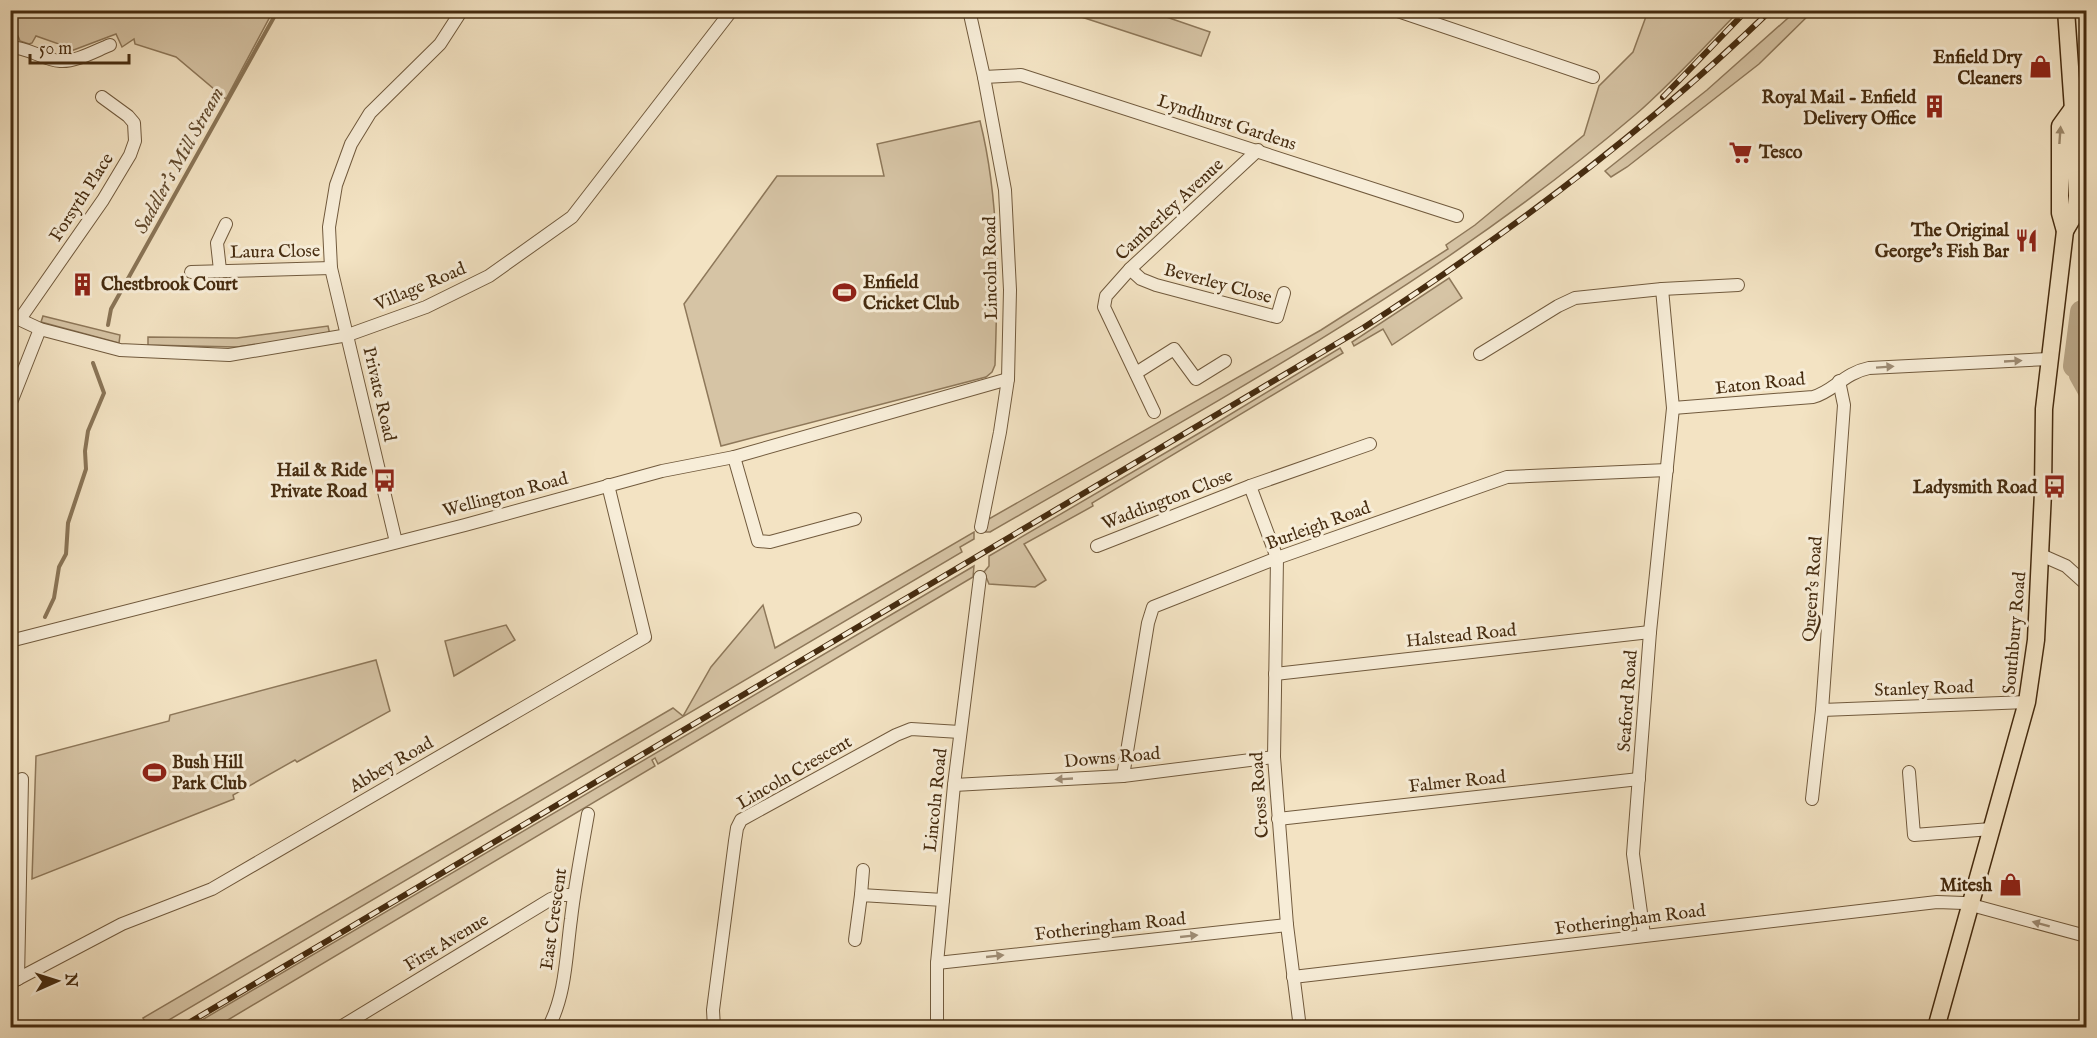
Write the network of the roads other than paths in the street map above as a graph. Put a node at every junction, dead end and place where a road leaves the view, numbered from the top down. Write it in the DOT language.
graph roads {
  1 [pos="462,10"];
  2 [pos="732,10"];
  3 [pos="969,10"];
  4 [pos="1395,10"];
  5 [pos="2066,10"];
  6 [pos="110,45"];
  7 [pos="10,47"];
  8 [pos="984,77"];
  9 [pos="1593,77"];
  10 [pos="102,97"];
  11 [pos="2073,108"];
  12 [pos="2086,130"];
  13 [pos="1258,150"];
  14 [pos="2074,175"];
  15 [pos="1457,216"];
  16 [pos="226,224"];
  17 [pos="331,268"];
  18 [pos="1130,269"];
  19 [pos="220,270"];
  20 [pos="191,272"];
  21 [pos="1738,285"];
  22 [pos="1662,289"];
  23 [pos="1284,293"];
  24 [pos="15,317"];
  25 [pos="40,329"];
  26 [pos="348,335"];
  27 [pos="1480,354"];
  28 [pos="2049,359"];
  29 [pos="1225,362"];
  30 [pos="1136,373"];
  31 [pos="1008,379"];
  32 [pos="1839,381"];
  33 [pos="10,405"];
  34 [pos="1673,408"];
  35 [pos="1154,412"];
  36 [pos="1370,444"];
  37 [pos="734,457"];
  38 [pos="1667,470"];
  39 [pos="608,485"];
  40 [pos="1250,486"];
  41 [pos="855,519"];
  42 [pos="981,526"];
  43 [pos="396,542"];
  44 [pos="1097,546"];
  45 [pos="2041,555"];
  46 [pos="1276,558"];
  47 [pos="980,577"];
  48 [pos="2086,584"];
  49 [pos="1650,632"];
  50 [pos="10,641"];
  51 [pos="1275,674"];
  52 [pos="2027,702"];
  53 [pos="1821,710"];
  54 [pos="960,732"];
  55 [pos="1274,758"];
  56 [pos="1909,772"];
  57 [pos="1123,776"];
  58 [pos="1639,779"];
  59 [pos="954,785"];
  60 [pos="19,786"];
  61 [pos="1812,799"];
  62 [pos="588,814"];
  63 [pos="1278,819"];
  64 [pos="1991,829"];
  65 [pos="863,870"];
  66 [pos="574,895"];
  67 [pos="861,895"];
  68 [pos="943,900"];
  69 [pos="1971,905"];
  70 [pos="1287,925"];
  71 [pos="1644,935"];
  72 [pos="2086,936"];
  73 [pos="855,940"];
  74 [pos="937,963"];
  75 [pos="1293,977"];
  76 [pos="14,981"];
  77 [pos="339,1028"];
  78 [pos="549,1028"];
  79 [pos="714,1028"];
  80 [pos="937,1028"];
  81 [pos="1300,1028"];
  82 [pos="1936,1028"];
  1 -- 17 [label="street, Private Road"];
  2 -- 26 [label="street, Village Road"];
  3 -- 8 [label="street, Lincoln Road"];
  4 -- 9 [label="street"];
  5 -- 11 [label="main road"];
  6 -- 7 [label="street"];
  8 -- 13 [label="street, Lyndhurst Gardens"];
  8 -- 31 [label="street, Lincoln Road"];
  10 -- 24 [label="street, Forsyth Place"];
  11 -- 12 [label="street"];
  11 -- 14 [label="main road, Southbury Road"];
  13 -- 15 [label="street, Lyndhurst Gardens"];
  13 -- 18 [label="street, Camberley Avenue"];
  14 -- 28 [label="main road, Southbury Road"];
  16 -- 19 [label="street, Laura Close"];
  17 -- 19 [label="street, Laura Close"];
  17 -- 26 [label="street, Private Road"];
  18 -- 23 [label="street, Beverley Close"];
  18 -- 30 [label="street, Camberley Avenue"];
  19 -- 20 [label="street, Laura Close"];
  21 -- 22 [label="street"];
  22 -- 27 [label="street"];
  22 -- 34 [label="street"];
  24 -- 25 [label="street, Village Road"];
  25 -- 26 [label="street, Village Road"];
  25 -- 33 [label="street"];
  26 -- 43 [label="street, Private Road"];
  32 -- 28 [label="street, Eaton Road, one-way"];
  28 -- 45 [label="main road, Southbury Road"];
  29 -- 30 [label="street"];
  30 -- 35 [label="street"];
  31 -- 37 [label="street, Wellington Road"];
  31 -- 42 [label="street, Lincoln Road"];
  32 -- 34 [label="street, Eaton Road"];
  32 -- 53 [label="street, Queen's Road"];
  34 -- 38 [label="street"];
  36 -- 40 [label="street, Waddington Close"];
  37 -- 39 [label="street, Wellington Road"];
  37 -- 41 [label="street"];
  38 -- 46 [label="street, Burleigh Road"];
  38 -- 49 [label="street, Seaford Road"];
  39 -- 43 [label="street, Wellington Road"];
  39 -- 76 [label="street, Abbey Road"];
  40 -- 44 [label="street, Waddington Close"];
  40 -- 46 [label="street, Waddington Close"];
  43 -- 50 [label="street, Wellington Road"];
  45 -- 48 [label="street"];
  45 -- 52 [label="main road, Southbury Road"];
  46 -- 51 [label="street, Cross Road"];
  46 -- 57 [label="street, Burleigh Road"];
  47 -- 54 [label="street, Lincoln Road"];
  49 -- 51 [label="street, Halstead Road"];
  49 -- 58 [label="street, Seaford Road"];
  51 -- 55 [label="street, Cross Road"];
  52 -- 53 [label="street, Stanley Road"];
  52 -- 64 [label="main road, Southbury Road"];
  53 -- 61 [label="street, Queen's Road"];
  54 -- 59 [label="street, Lincoln Road"];
  54 -- 79 [label="street, Lincoln Crescent"];
  55 -- 57 [label="street, Downs Road"];
  55 -- 63 [label="street, Cross Road"];
  56 -- 64 [label="street"];
  57 -- 59 [label="street, Downs Road, one-way"];
  58 -- 63 [label="street, Falmer Road"];
  58 -- 71 [label="street, Seaford Road"];
  59 -- 68 [label="street, Lincoln Road"];
  60 -- 76 [label="street"];
  62 -- 66 [label="street, East Crescent"];
  63 -- 70 [label="street, Cross Road"];
  64 -- 69 [label="main road, Southbury Road"];
  65 -- 67 [label="street"];
  66 -- 77 [label="street, First Avenue"];
  66 -- 78 [label="street, East Crescent"];
  67 -- 68 [label="street"];
  67 -- 73 [label="street"];
  68 -- 74 [label="street, Lincoln Road"];
  69 -- 71 [label="street, Fotheringham Road"];
  72 -- 69 [label="street, Fotheringham Road, one-way"];
  69 -- 82 [label="main road, Southbury Road"];
  74 -- 70 [label="street, Fotheringham Road, one-way"];
  70 -- 75 [label="street, Cross Road"];
  71 -- 75 [label="street, Fotheringham Road"];
  74 -- 80 [label="street, Lincoln Road"];
  75 -- 81 [label="street, Cross Road"];
}
